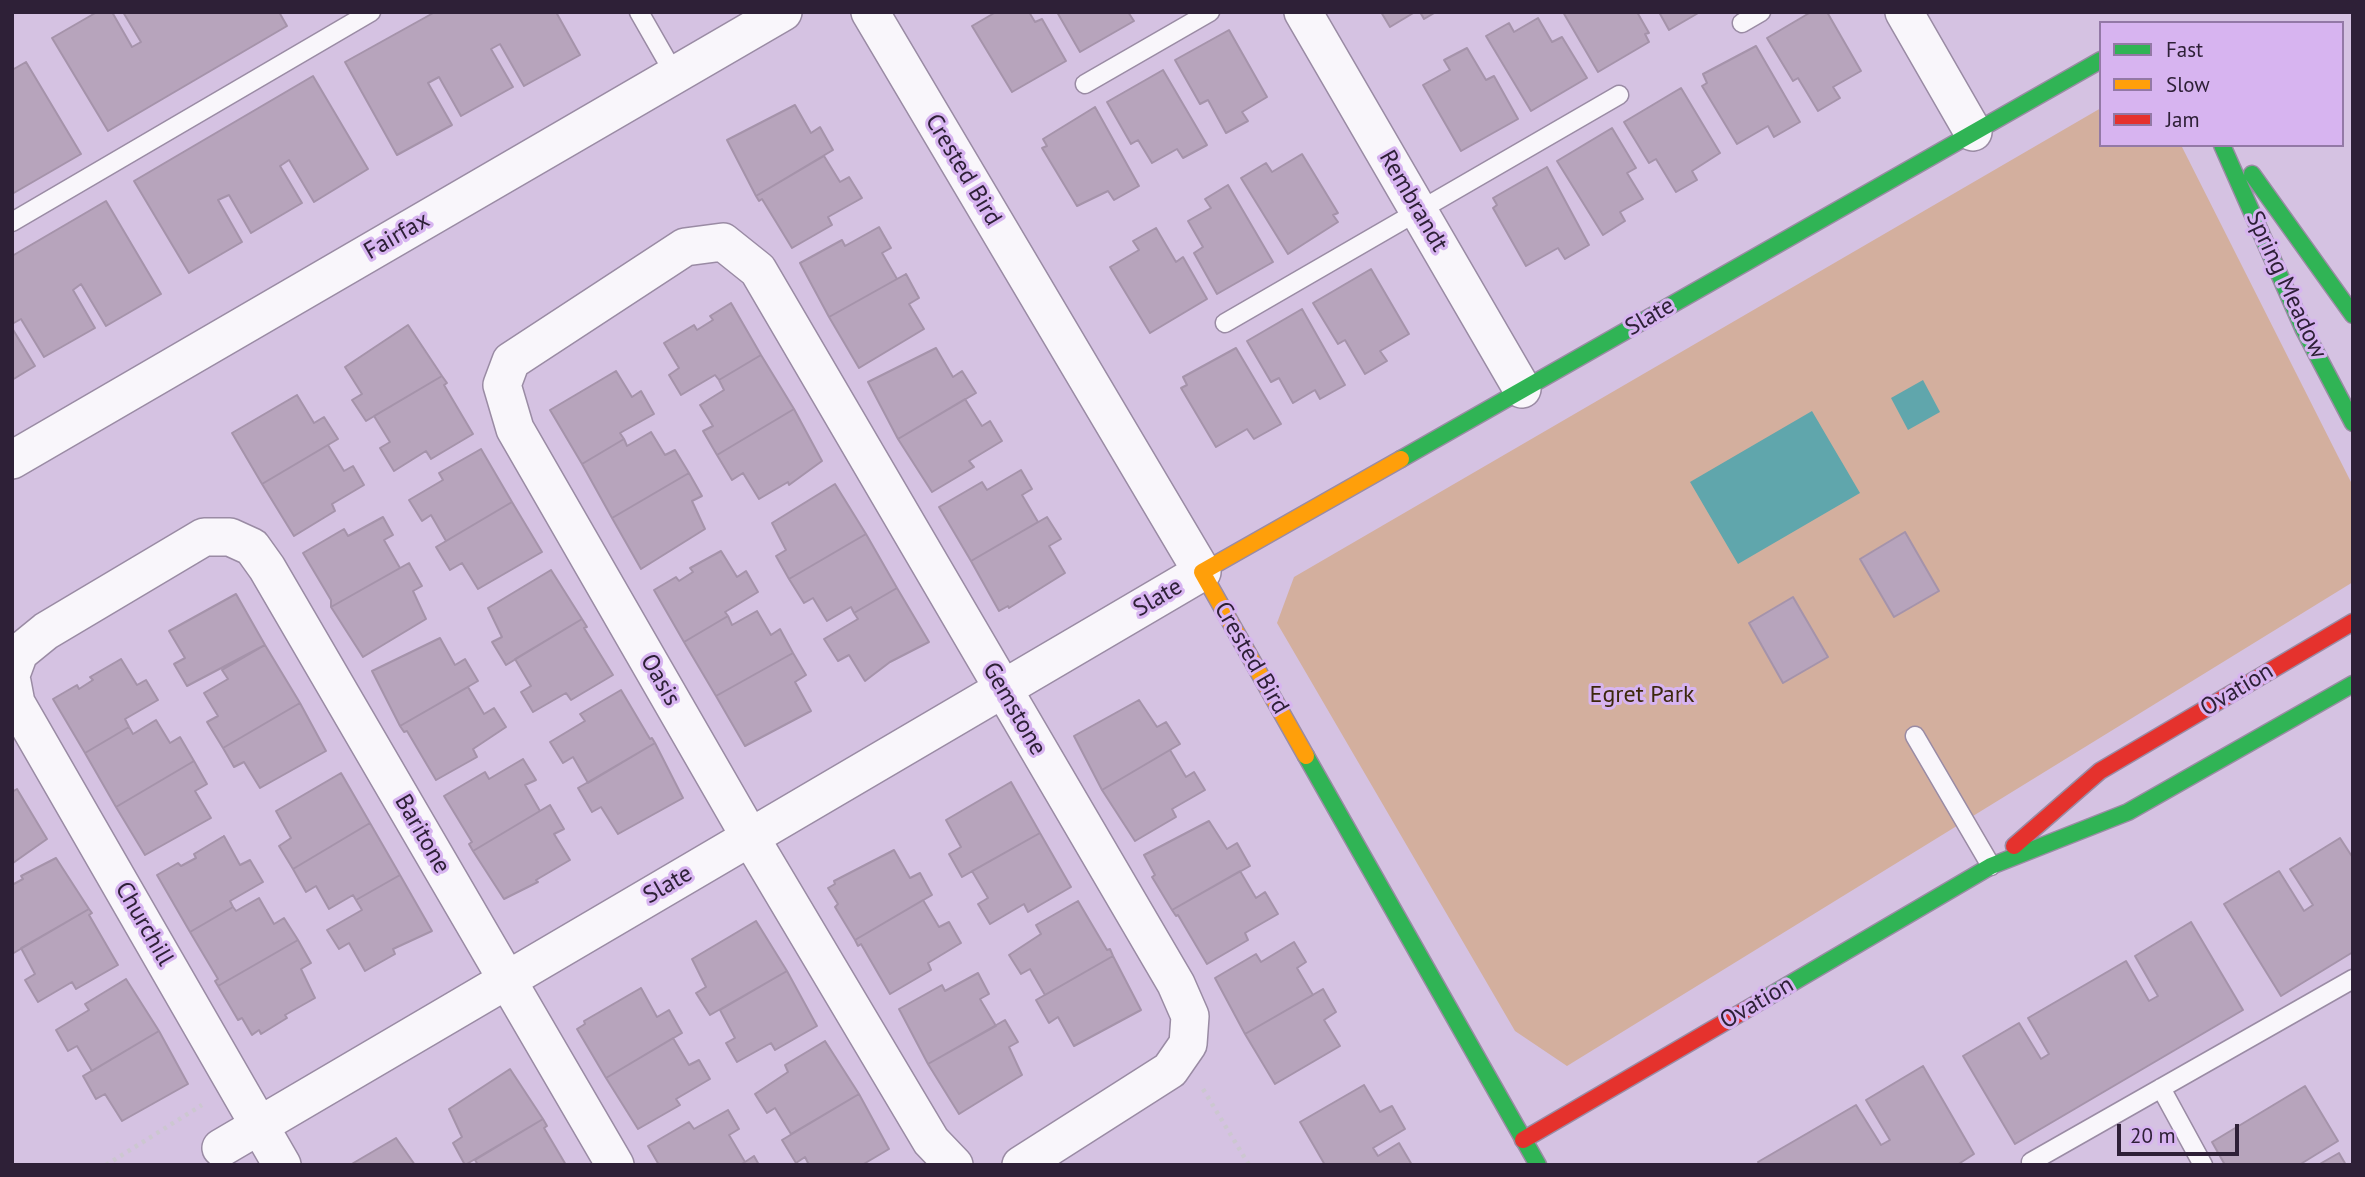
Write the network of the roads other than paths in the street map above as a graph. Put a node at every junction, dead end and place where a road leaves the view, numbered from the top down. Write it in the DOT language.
graph roads {
  1 [pos="371,12"];
  2 [pos="639,12"];
  3 [pos="783,12"];
  4 [pos="870,12"];
  5 [pos="1210,12"];
  6 [pos="1303,12"];
  7 [pos="1761,12"];
  8 [pos="1904,12"];
  9 [pos="1742,23"];
  10 [pos="2099,61"];
  11 [pos="675,75"];
  12 [pos="1085,84"];
  13 [pos="1619,95"];
  14 [pos="1973,132"];
  15 [pos="2222,147"];
  16 [pos="2232,147"];
  17 [pos="1419,211"];
  18 [pos="12,222"];
  19 [pos="685,247"];
  20 [pos="2353,315"];
  21 [pos="1225,323"];
  22 [pos="1522,389"];
  23 [pos="2353,423"];
  24 [pos="12,460"];
  25 [pos="1202,572"];
  26 [pos="2353,622"];
  27 [pos="12,672"];
  28 [pos="12,682"];
  29 [pos="2353,684"];
  30 [pos="1002,689"];
  31 [pos="1915,736"];
  32 [pos="750,837"];
  33 [pos="1992,866"];
  34 [pos="2353,979"];
  35 [pos="507,980"];
  36 [pos="2161,1088"];
  37 [pos="259,1125"];
  38 [pos="1524,1140"];
  39 [pos="221,1148"];
  40 [pos="2031,1162"];
  41 [pos="282,1165"];
  42 [pos="615,1165"];
  43 [pos="954,1165"];
  44 [pos="1021,1165"];
  45 [pos="1538,1165"];
  46 [pos="2203,1165"];
  1 -- 18 [label="lane"];
  2 -- 11 [label="lane"];
  3 -- 11 [label="street, Fairfax"];
  4 -- 25 [label="street, Crested Bird"];
  5 -- 12 [label="lane"];
  6 -- 17 [label="street, Rembrandt"];
  7 -- 9 [label="lane"];
  8 -- 14 [label="street"];
  10 -- 14 [label="street, Slate"];
  11 -- 24 [label="street, Fairfax"];
  13 -- 17 [label="lane"];
  14 -- 22 [label="street, Slate"];
  15 -- 23 [label="street, Spring Meadow"];
  16 -- 20 [label="street, Spring Meadow"];
  17 -- 21 [label="lane"];
  17 -- 22 [label="street, Rembrandt"];
  19 -- 30 [label="street, Gemstone"];
  19 -- 32 [label="street, Oasis"];
  22 -- 25 [label="street, Slate"];
  25 -- 30 [label="street, Slate"];
  25 -- 38 [label="street, Crested Bird"];
  26 -- 33 [label="street, Ovation"];
  27 -- 35 [label="street, Baritone"];
  28 -- 37 [label="street, Churchill"];
  29 -- 33 [label="street, Ovation"];
  30 -- 32 [label="street, Slate"];
  30 -- 44 [label="street, Gemstone"];
  31 -- 33 [label="lane"];
  32 -- 35 [label="street, Slate"];
  32 -- 43 [label="street, Oasis"];
  33 -- 38 [label="street, Ovation"];
  34 -- 36 [label="lane"];
  35 -- 37 [label="street, Slate"];
  35 -- 42 [label="street, Baritone"];
  36 -- 40 [label="lane"];
  36 -- 46 [label="lane"];
  37 -- 39 [label="street, Slate"];
  37 -- 41 [label="street, Churchill"];
  38 -- 45 [label="street, Crested Bird"];
}
